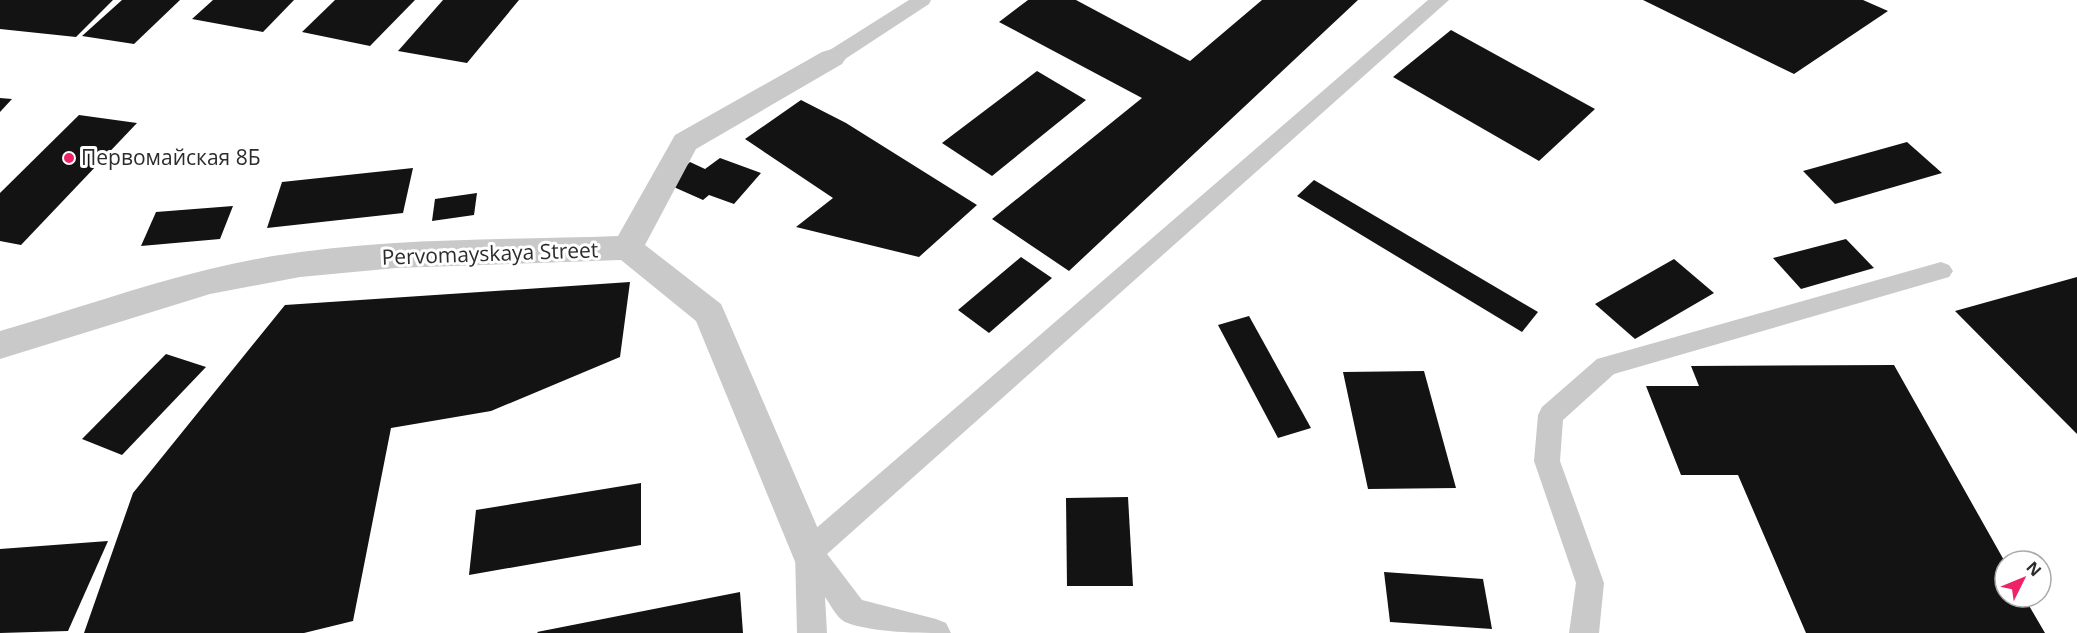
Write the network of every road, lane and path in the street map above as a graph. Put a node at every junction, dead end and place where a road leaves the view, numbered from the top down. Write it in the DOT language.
graph roads {
  1 [pos="922,0"];
  2 [pos="1440,0"];
  3 [pos="832,58"];
  4 [pos="627,248"];
  5 [pos="1941,271"];
  6 [pos="0,345"];
  7 [pos="809,552"];
  8 [pos="812,633"];
  9 [pos="936,633"];
  10 [pos="1584,633"];
  1 -- 3 [label="lane"];
  2 -- 7 [label="lane"];
  3 -- 4 [label="street"];
  4 -- 6 [label="street, Pervomayskaya Street"];
  4 -- 7 [label="street, Pervomayskaya Street"];
  5 -- 10 [label="lane"];
  7 -- 8 [label="lane"];
  7 -- 9 [label="lane"];
}
